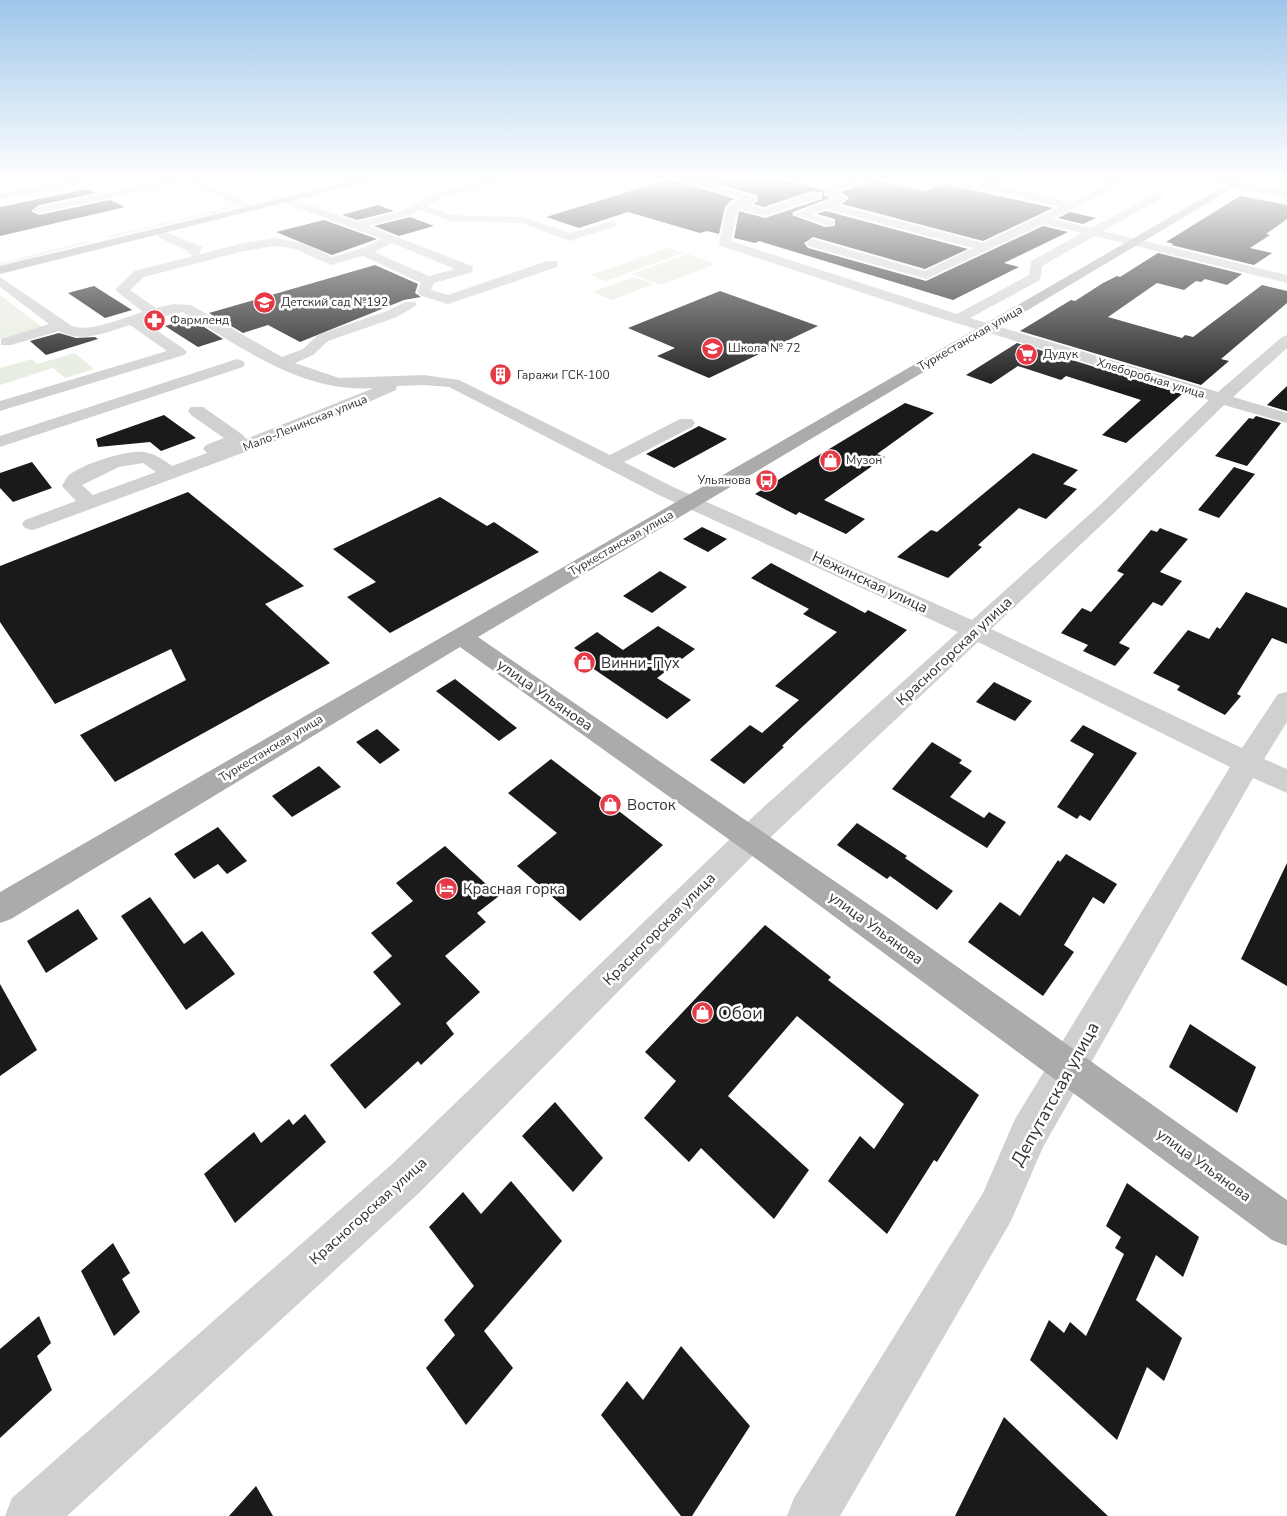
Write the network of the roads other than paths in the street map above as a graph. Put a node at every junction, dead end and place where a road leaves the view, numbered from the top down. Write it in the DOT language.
graph roads {
  1 [pos="39,250"];
  2 [pos="83,250"];
  3 [pos="233,250"];
  4 [pos="306,250"];
  5 [pos="369,250"];
  6 [pos="420,250"];
  7 [pos="745,250"];
  8 [pos="796,250"];
  9 [pos="837,250"];
  10 [pos="978,250"];
  11 [pos="1060,250"];
  12 [pos="1120,250"];
  13 [pos="1159,250"];
  14 [pos="364,252"];
  15 [pos="891,252"];
  16 [pos="0,259"];
  17 [pos="772,259"];
  18 [pos="874,260"];
  19 [pos="552,264"];
  20 [pos="0,270"];
  21 [pos="1287,280"];
  22 [pos="0,281"];
  23 [pos="428,281"];
  24 [pos="153,313"];
  25 [pos="417,318"];
  26 [pos="960,318"];
  27 [pos="131,319"];
  28 [pos="62,325"];
  29 [pos="988,327"];
  30 [pos="1287,340"];
  31 [pos="6,342"];
  32 [pos="127,354"];
  33 [pos="282,362"];
  34 [pos="140,363"];
  35 [pos="237,364"];
  36 [pos="402,380"];
  37 [pos="14,385"];
  38 [pos="26,398"];
  39 [pos="1220,399"];
  40 [pos="0,406"];
  41 [pos="197,411"];
  42 [pos="1287,418"];
  43 [pos="686,423"];
  44 [pos="270,427"];
  45 [pos="237,439"];
  46 [pos="0,442"];
  47 [pos="611,462"];
  48 [pos="166,471"];
  49 [pos="691,502"];
  50 [pos="90,503"];
  51 [pos="32,524"];
  52 [pos="975,632"];
  53 [pos="460,636"];
  54 [pos="1287,701"];
  55 [pos="1247,763"];
  56 [pos="1287,782"];
  57 [pos="751,838"];
  58 [pos="0,909"];
  59 [pos="1069,1066"];
  60 [pos="1287,1225"];
  61 [pos="30,1516"];
  62 [pos="812,1516"];
  1 -- 16 [label="main road"];
  2 -- 20 [label="main road"];
  3 -- 24 [label="street"];
  4 -- 14 [label="street"];
  5 -- 14 [label="street"];
  6 -- 23 [label="street"];
  7 -- 17 [label="street, Хлеборобная улица"];
  8 -- 17 [label="street"];
  9 -- 18 [label="street"];
  10 -- 18 [label="street"];
  11 -- 26 [label="street"];
  12 -- 29 [label="main road, Туркестанская улица"];
  13 -- 21 [label="street"];
  14 -- 23 [label="street"];
  15 -- 18 [label="street"];
  17 -- 26 [label="street, Хлеборобная улица"];
  19 -- 23 [label="street"];
  22 -- 28 [label="street"];
  24 -- 27 [label="street"];
  24 -- 33 [label="street, Нежинская улица"];
  25 -- 33 [label="street"];
  26 -- 29 [label="street, Хлеборобная улица"];
  27 -- 28 [label="street"];
  27 -- 34 [label="street"];
  28 -- 31 [label="street"];
  29 -- 39 [label="street, Хлеборобная улица"];
  29 -- 49 [label="main road, Туркестанская улица"];
  30 -- 39 [label="street, Красногорская улица"];
  32 -- 34 [label="street"];
  33 -- 36 [label="street, Нежинская улица"];
  34 -- 38 [label="street"];
  35 -- 46 [label="street"];
  36 -- 47 [label="street, Нежинская улица"];
  36 -- 48 [label="street, Мало-Ленинская улица"];
  37 -- 38 [label="street"];
  38 -- 40 [label="street"];
  39 -- 42 [label="street, Хлеборобная улица"];
  39 -- 52 [label="street, Красногорская улица"];
  41 -- 45 [label="street"];
  43 -- 47 [label="street"];
  44 -- 45 [label="street"];
  45 -- 48 [label="street"];
  47 -- 49 [label="street, Нежинская улица"];
  48 -- 50 [label="street"];
  48 -- 50 [label="street"];
  49 -- 52 [label="street, Нежинская улица"];
  49 -- 53 [label="main road, Туркестанская улица"];
  50 -- 51 [label="street"];
  52 -- 55 [label="street, Нежинская улица"];
  52 -- 57 [label="street, Красногорская улица"];
  53 -- 57 [label="main road, улица Ульянова"];
  53 -- 58 [label="main road, Туркестанская улица"];
  54 -- 55 [label="street, Депутатская улица"];
  55 -- 56 [label="street, Нежинская улица"];
  55 -- 59 [label="street, Депутатская улица"];
  57 -- 59 [label="main road, улица Ульянова"];
  57 -- 61 [label="street, Красногорская улица"];
  59 -- 60 [label="main road, улица Ульянова"];
  59 -- 62 [label="street, Депутатская улица"];
}
